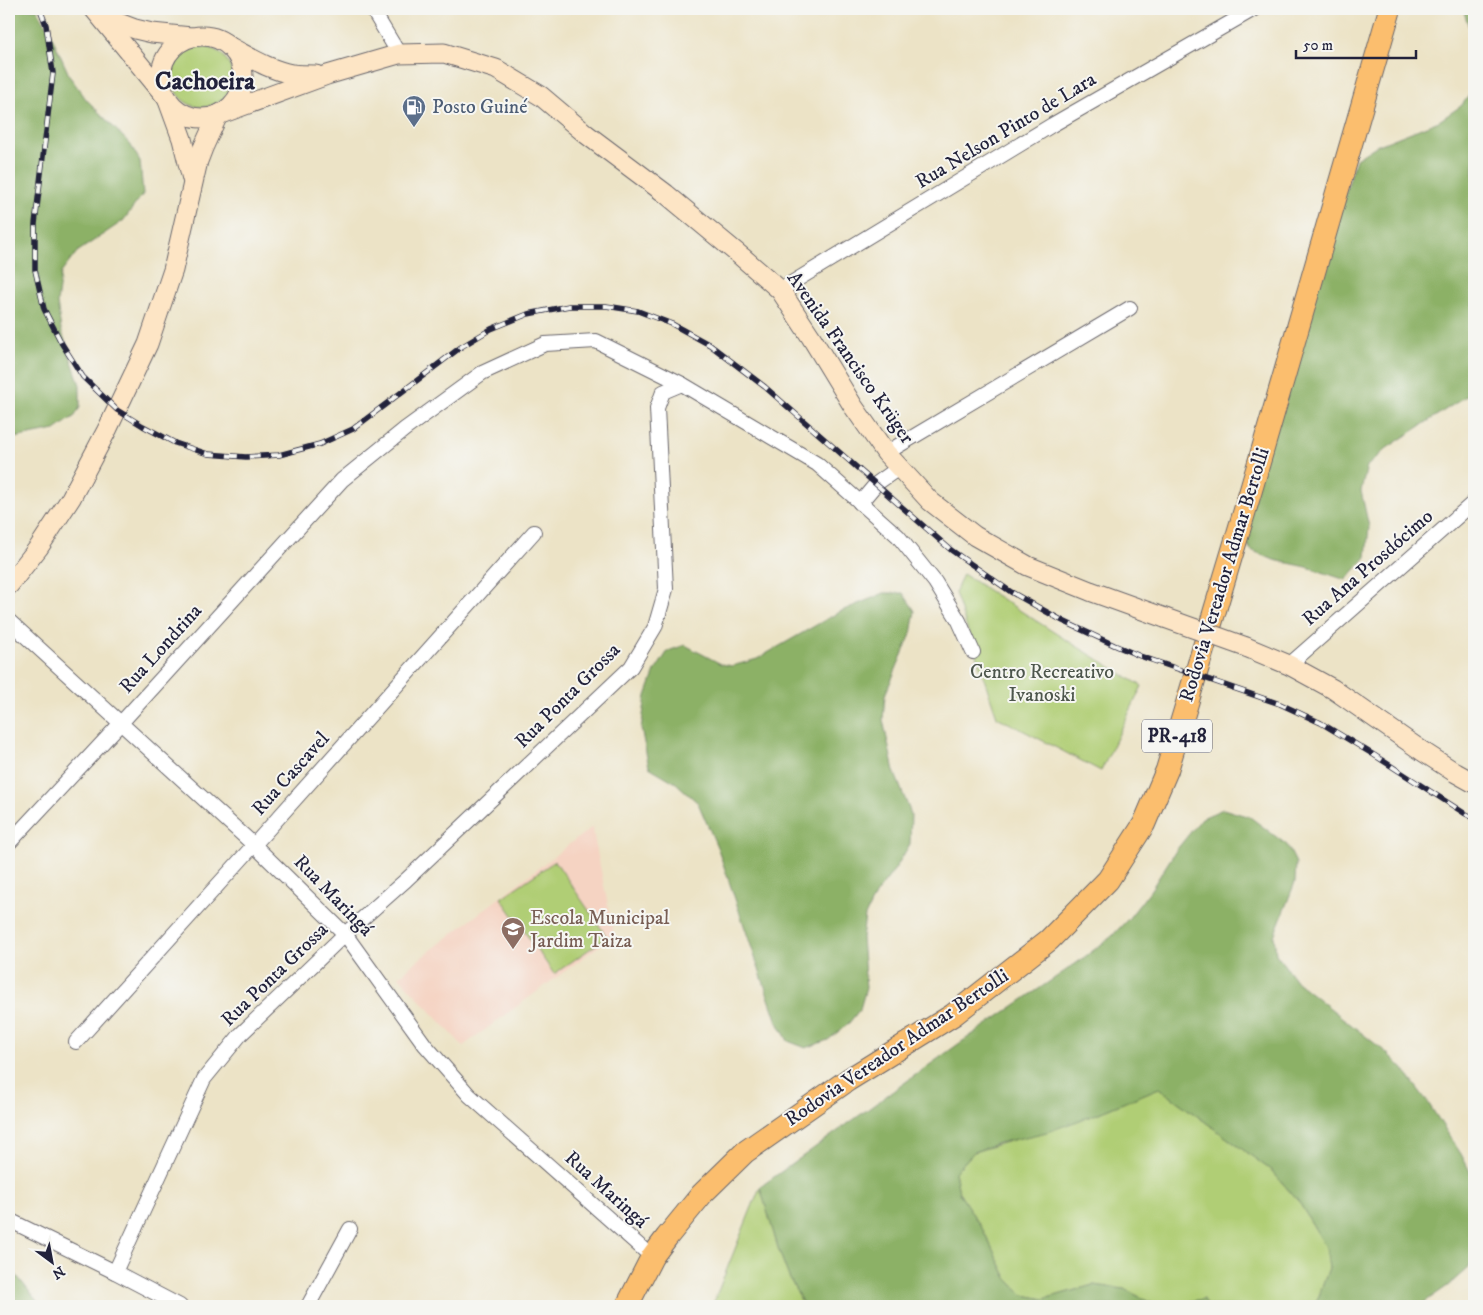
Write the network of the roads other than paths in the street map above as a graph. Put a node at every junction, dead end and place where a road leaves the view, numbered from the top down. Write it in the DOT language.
graph roads {
  1 [pos="372,9"];
  2 [pos="1254,9"];
  3 [pos="1390,9"];
  4 [pos="97,12"];
  5 [pos="191,37"];
  6 [pos="231,47"];
  7 [pos="398,54"];
  8 [pos="327,75"];
  9 [pos="167,98"];
  10 [pos="218,115"];
  11 [pos="193,182"];
  12 [pos="780,290"];
  13 [pos="1130,308"];
  14 [pos="682,384"];
  15 [pos="886,453"];
  16 [pos="900,467"];
  17 [pos="1474,502"];
  18 [pos="860,503"];
  19 [pos="534,532"];
  20 [pos="9,584"];
  21 [pos="9,621"];
  22 [pos="973,652"];
  23 [pos="1289,664"];
  24 [pos="120,724"];
  25 [pos="1474,783"];
  26 [pos="9,843"];
  27 [pos="254,845"];
  28 [pos="345,934"];
  29 [pos="76,1042"];
  30 [pos="9,1220"];
  31 [pos="350,1229"];
  32 [pos="652,1257"];
  33 [pos="115,1272"];
  34 [pos="180,1306"];
  35 [pos="308,1306"];
  36 [pos="627,1306"];
  1 -- 7 [label="street"];
  2 -- 12 [label="street, Rua Nelson Pinto de Lara"];
  3 -- 32 [label="highway, Rodovia Vereador Admar Bertolli / PR-418"];
  4 -- 5 [label="main road"];
  4 -- 9 [label="main road"];
  5 -- 6 [label="main road"];
  5 -- 9 [label="main road"];
  6 -- 8 [label="main road, Avenida Francisco Krüger"];
  6 -- 10 [label="main road"];
  7 -- 8 [label="main road, Avenida Francisco Krüger"];
  7 -- 12 [label="main road, Avenida Francisco Krüger"];
  8 -- 10 [label="main road, Avenida Francisco Krüger"];
  9 -- 10 [label="main road"];
  9 -- 11 [label="main road"];
  10 -- 11 [label="main road"];
  11 -- 20 [label="main road"];
  12 -- 15 [label="main road, Avenida Francisco Krüger"];
  13 -- 15 [label="street"];
  14 -- 18 [label="street, Rua Londrina"];
  14 -- 24 [label="street, Rua Londrina"];
  14 -- 28 [label="street, Rua Ponta Grossa"];
  15 -- 16 [label="main road, Avenida Francisco Krüger"];
  16 -- 18 [label="street"];
  16 -- 23 [label="main road, Avenida Francisco Krüger, bridge"];
  17 -- 23 [label="street, Rua Ana Prosdócimo"];
  18 -- 22 [label="street, Rua Londrina"];
  19 -- 27 [label="street, Rua Cascavel"];
  21 -- 24 [label="street, Rua Maringá"];
  23 -- 25 [label="main road, Avenida Francisco Krüger"];
  24 -- 26 [label="street, Rua Londrina"];
  24 -- 27 [label="street, Rua Maringá"];
  27 -- 28 [label="street, Rua Maringá"];
  27 -- 29 [label="street, Rua Cascavel"];
  28 -- 32 [label="street, Rua Maringá"];
  28 -- 33 [label="street, Rua Ponta Grossa"];
  30 -- 33 [label="street"];
  31 -- 35 [label="street"];
  32 -- 36 [label="highway, Rodovia Vereador Admar Bertolli / PR-418"];
  33 -- 34 [label="street"];
}
